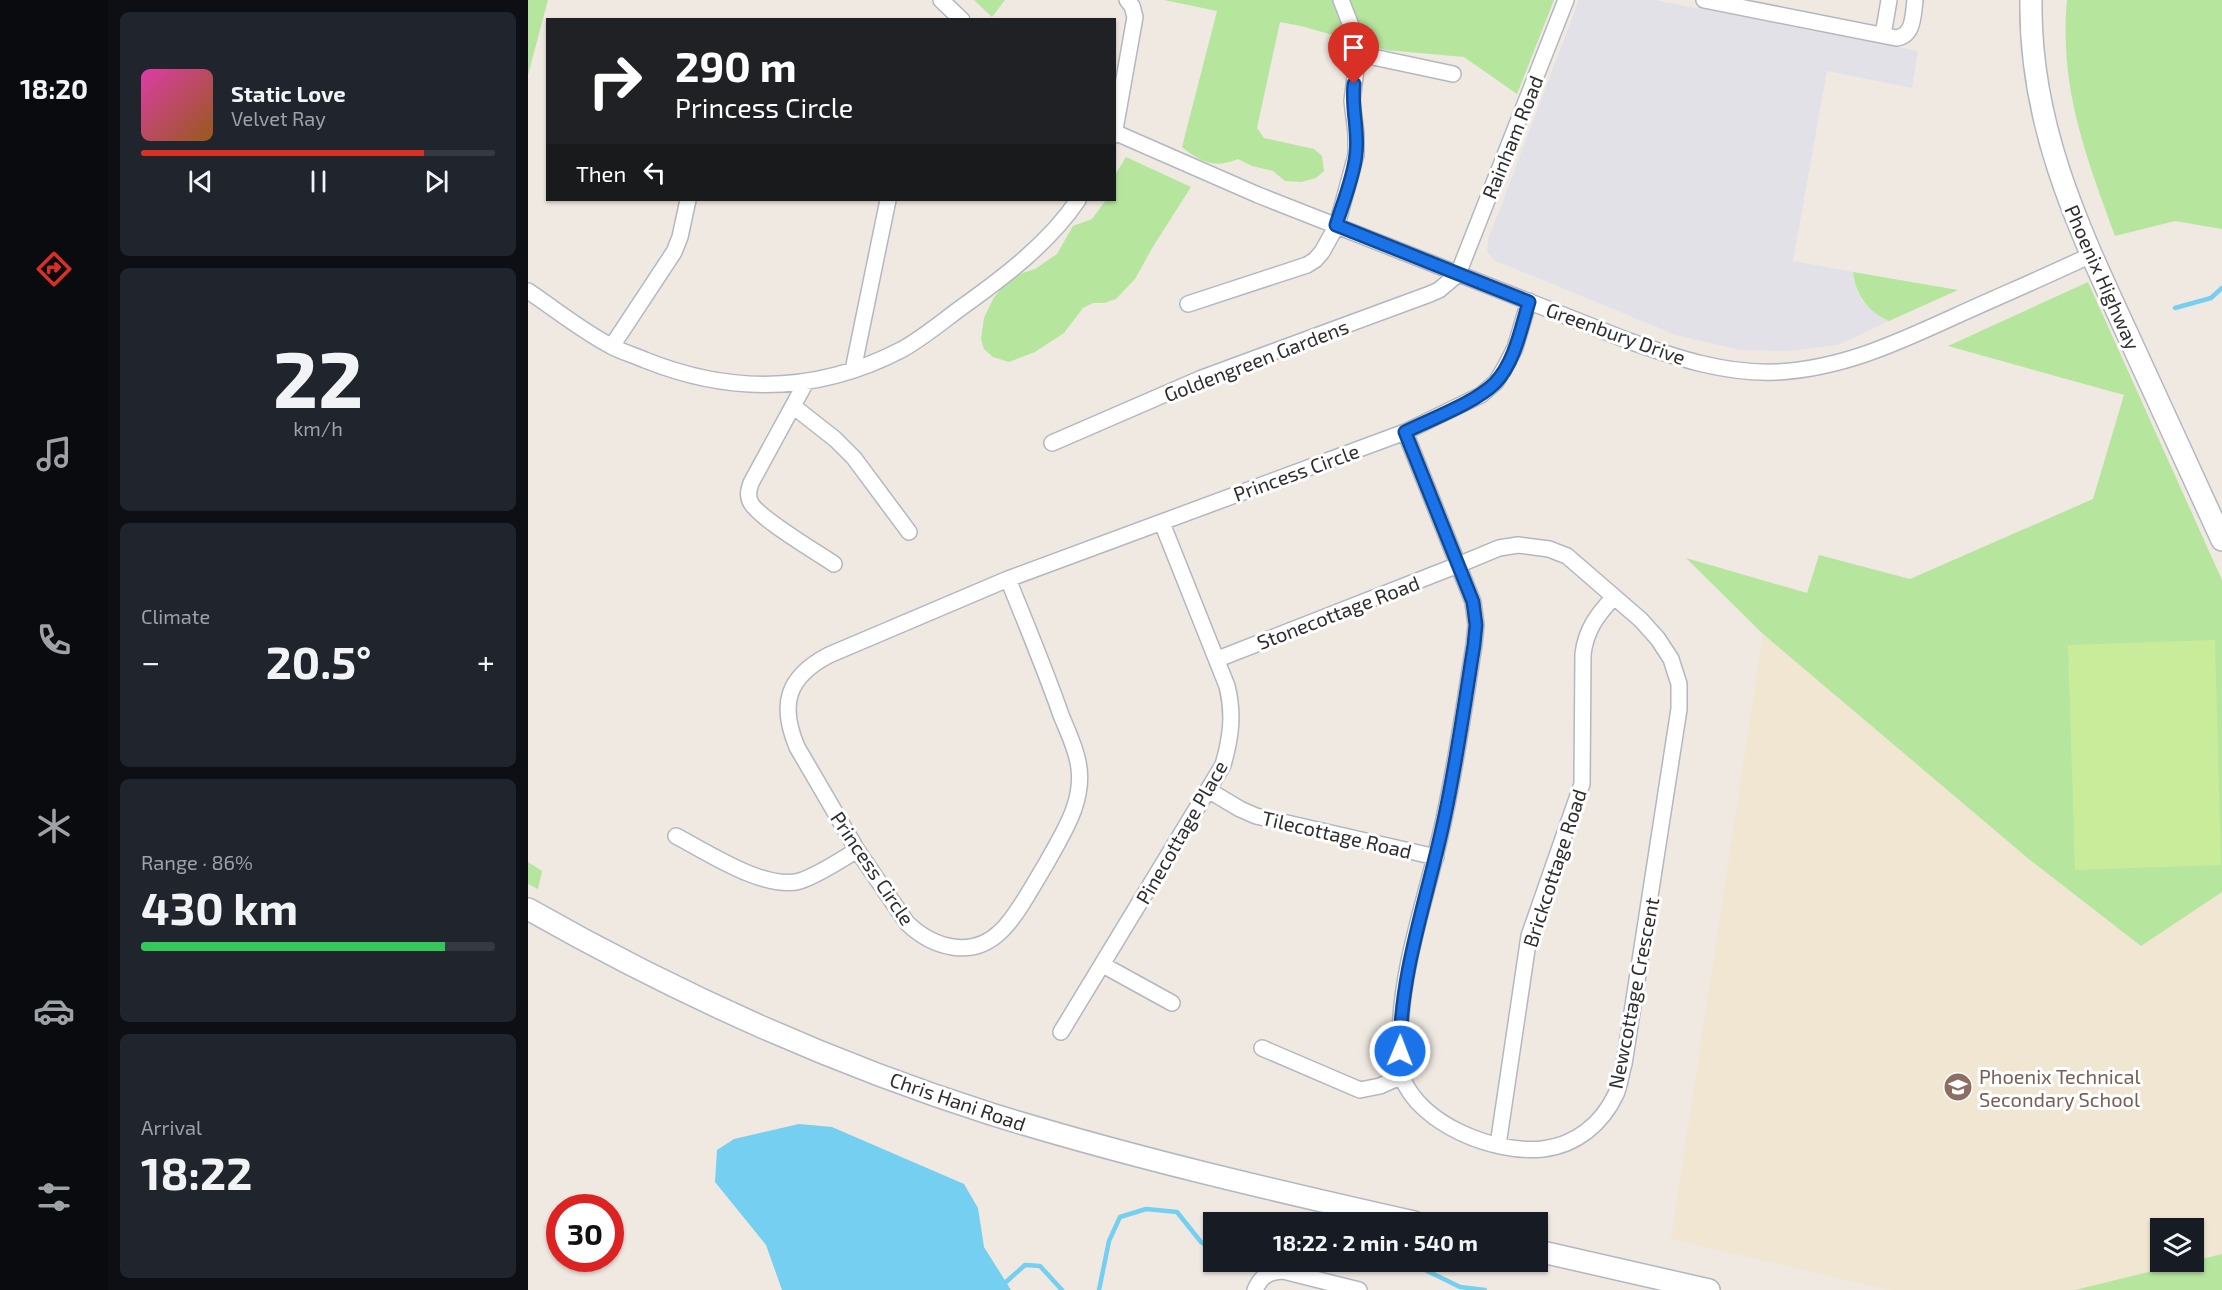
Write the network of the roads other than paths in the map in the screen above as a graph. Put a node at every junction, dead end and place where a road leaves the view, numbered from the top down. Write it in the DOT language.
graph roads {
  1 [pos="941,0"];
  2 [pos="1127,0"];
  3 [pos="1341,0"];
  4 [pos="1566,0"];
  5 [pos="1704,0"];
  6 [pos="1889,0"];
  7 [pos="1916,0"];
  8 [pos="2031,0"];
  9 [pos="960,18"];
  10 [pos="1883,35"];
  11 [pos="1359,54"];
  12 [pos="1452,74"];
  13 [pos="1116,127"];
  14 [pos="1116,133"];
  15 [pos="688,201"];
  16 [pos="888,201"];
  17 [pos="1077,201"];
  18 [pos="1336,225"];
  19 [pos="2091,255"];
  20 [pos="1458,274"];
  21 [pos="528,291"];
  22 [pos="1529,302"];
  23 [pos="1188,304"];
  24 [pos="612,346"];
  25 [pos="854,370"];
  26 [pos="806,382"];
  27 [pos="794,406"];
  28 [pos="1405,432"];
  29 [pos="1052,443"];
  30 [pos="1162,523"];
  31 [pos="909,532"];
  32 [pos="2222,540"];
  33 [pos="834,564"];
  34 [pos="1458,565"];
  35 [pos="1008,579"];
  36 [pos="1613,598"];
  37 [pos="1218,659"];
  38 [pos="1208,790"];
  39 [pos="676,836"];
  40 [pos="857,850"];
  41 [pos="1436,857"];
  42 [pos="528,909"];
  43 [pos="1103,965"];
  44 [pos="1172,1003"];
  45 [pos="1061,1032"];
  46 [pos="1262,1048"];
  47 [pos="1402,1076"];
  48 [pos="1498,1145"];
  49 [pos="1371,1212"];
  50 [pos="1548,1253"];
  51 [pos="1254,1290"];
  52 [pos="1357,1290"];
  53 [pos="1709,1290"];
  1 -- 9 [label="street"];
  2 -- 13 [label="street"];
  3 -- 11 [label="street"];
  4 -- 20 [label="street, Rainham Road"];
  5 -- 10 [label="street"];
  6 -- 10 [label="street"];
  7 -- 10 [label="street"];
  8 -- 19 [label="main road, Phoenix Highway"];
  11 -- 12 [label="street"];
  11 -- 18 [label="street"];
  14 -- 18 [label="street, Greenbury Drive"];
  15 -- 24 [label="street"];
  16 -- 25 [label="street"];
  17 -- 25 [label="street"];
  18 -- 20 [label="street, Greenbury Drive"];
  18 -- 23 [label="street"];
  19 -- 22 [label="street, Greenbury Drive"];
  19 -- 32 [label="main road, Phoenix Highway"];
  20 -- 22 [label="street, Greenbury Drive"];
  20 -- 29 [label="street, Goldengreen Gardens"];
  21 -- 24 [label="street"];
  22 -- 28 [label="street, Princess Circle"];
  24 -- 26 [label="street"];
  25 -- 26 [label="street"];
  26 -- 27 [label="street"];
  27 -- 31 [label="street"];
  27 -- 33 [label="street"];
  28 -- 30 [label="street, Princess Circle"];
  28 -- 34 [label="street"];
  30 -- 35 [label="street, Princess Circle"];
  30 -- 37 [label="street, Pinecottage Place"];
  34 -- 36 [label="street, Newcottage Crescent"];
  34 -- 37 [label="street, Stonecottage Road"];
  34 -- 41 [label="street"];
  35 -- 40 [label="street, Princess Circle"];
  35 -- 40 [label="street, Princess Circle"];
  36 -- 48 [label="street, Brickcottage Road"];
  36 -- 48 [label="street, Newcottage Crescent"];
  37 -- 38 [label="street, Pinecottage Place"];
  38 -- 41 [label="street, Tilecottage Road"];
  38 -- 43 [label="street, Pinecottage Place"];
  39 -- 40 [label="street"];
  41 -- 47 [label="street"];
  42 -- 49 [label="main road, Chris Hani Road"];
  43 -- 44 [label="street"];
  43 -- 45 [label="street, Pinecottage Place"];
  46 -- 47 [label="street"];
  47 -- 48 [label="street, Newcottage Crescent"];
  50 -- 53 [label="main road"];
  51 -- 52 [label="street"];
}
